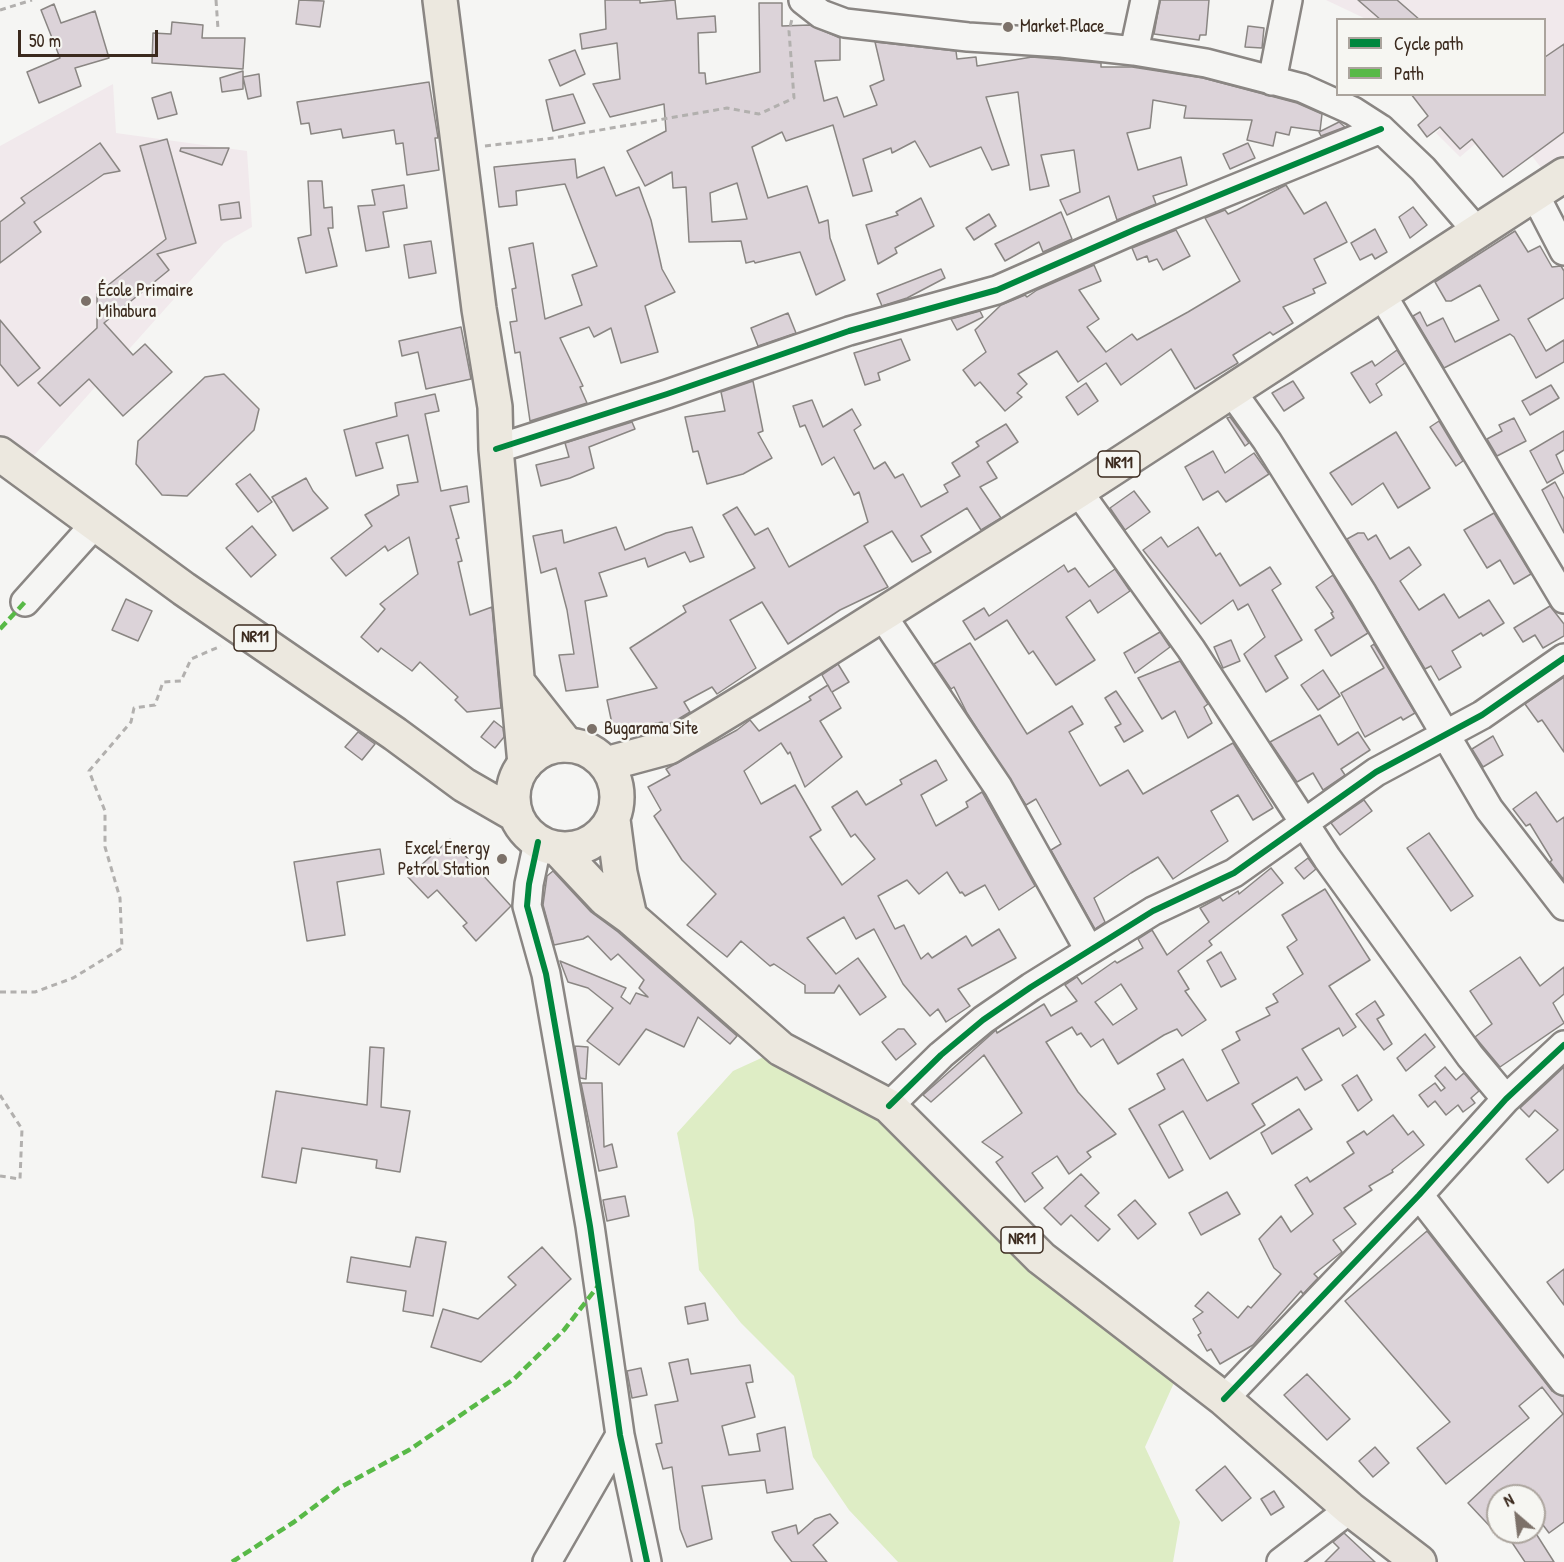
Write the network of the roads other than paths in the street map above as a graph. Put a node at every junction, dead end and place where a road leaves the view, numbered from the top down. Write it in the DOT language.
graph roads {
  1 [pos="440,0"];
  2 [pos="1145,0"];
  3 [pos="1288,0"];
  4 [pos="798,5"];
  5 [pos="1134,51"];
  6 [pos="1272,81"];
  7 [pos="1381,129"];
  8 [pos="1564,175"];
  9 [pos="1535,195"];
  10 [pos="1476,230"];
  11 [pos="1564,251"];
  12 [pos="1380,293"];
  13 [pos="1230,389"];
  14 [pos="496,449"];
  15 [pos="0,454"];
  16 [pos="1078,491"];
  17 [pos="95,524"];
  18 [pos="1564,599"];
  19 [pos="26,602"];
  20 [pos="882,615"];
  21 [pos="1564,658"];
  22 [pos="519,684"];
  23 [pos="1443,734"];
  24 [pos="567,745"];
  25 [pos="669,747"];
  26 [pos="525,764"];
  27 [pos="606,764"];
  28 [pos="615,813"];
  29 [pos="516,815"];
  30 [pos="1304,822"];
  31 [pos="548,846"];
  32 [pos="1564,906"];
  33 [pos="630,917"];
  34 [pos="1089,950"];
  35 [pos="1564,1045"];
  36 [pos="1506,1099"];
  37 [pos="889,1107"];
  38 [pos="1419,1195"];
  39 [pos="1564,1381"];
  40 [pos="1224,1399"];
  41 [pos="620,1435"];
  42 [pos="1350,1509"];
  43 [pos="547,1562"];
  44 [pos="647,1562"];
  45 [pos="1281,1562"];
  46 [pos="1419,1562"];
  1 -- 14 [label="main road"];
  2 -- 5 [label="street"];
  3 -- 6 [label="street"];
  4 -- 5 [label="street"];
  5 -- 6 [label="street"];
  6 -- 7 [label="street"];
  7 -- 10 [label="street"];
  7 -- 14 [label="street"];
  8 -- 9 [label="main road, NR11"];
  9 -- 10 [label="main road, NR11"];
  9 -- 11 [label="street"];
  10 -- 12 [label="main road, NR11"];
  12 -- 13 [label="main road, NR11"];
  12 -- 18 [label="street"];
  13 -- 16 [label="main road, NR11"];
  13 -- 23 [label="street"];
  14 -- 22 [label="main road"];
  15 -- 17 [label="main road, NR11"];
  16 -- 20 [label="main road, NR11"];
  16 -- 30 [label="street"];
  17 -- 19 [label="street"];
  17 -- 29 [label="main road, NR11"];
  20 -- 25 [label="main road, NR11"];
  20 -- 34 [label="street"];
  21 -- 23 [label="street"];
  22 -- 24 [label="main road"];
  22 -- 26 [label="main road"];
  23 -- 30 [label="street"];
  23 -- 32 [label="street"];
  24 -- 26 [label="main road"];
  24 -- 27 [label="main road"];
  25 -- 27 [label="main road, NR11"];
  25 -- 28 [label="main road, NR11"];
  26 -- 29 [label="main road"];
  27 -- 28 [label="main road"];
  28 -- 31 [label="main road"];
  28 -- 33 [label="main road"];
  29 -- 31 [label="main road"];
  30 -- 34 [label="street"];
  30 -- 36 [label="street"];
  31 -- 33 [label="main road, NR11"];
  31 -- 41 [label="street"];
  33 -- 37 [label="main road, NR11"];
  34 -- 37 [label="street"];
  35 -- 36 [label="street"];
  36 -- 38 [label="street"];
  37 -- 40 [label="main road, NR11"];
  38 -- 39 [label="street"];
  38 -- 40 [label="street"];
  40 -- 42 [label="main road, NR11"];
  41 -- 43 [label="street"];
  41 -- 44 [label="street"];
  42 -- 45 [label="street"];
  42 -- 46 [label="main road, NR11"];
}
